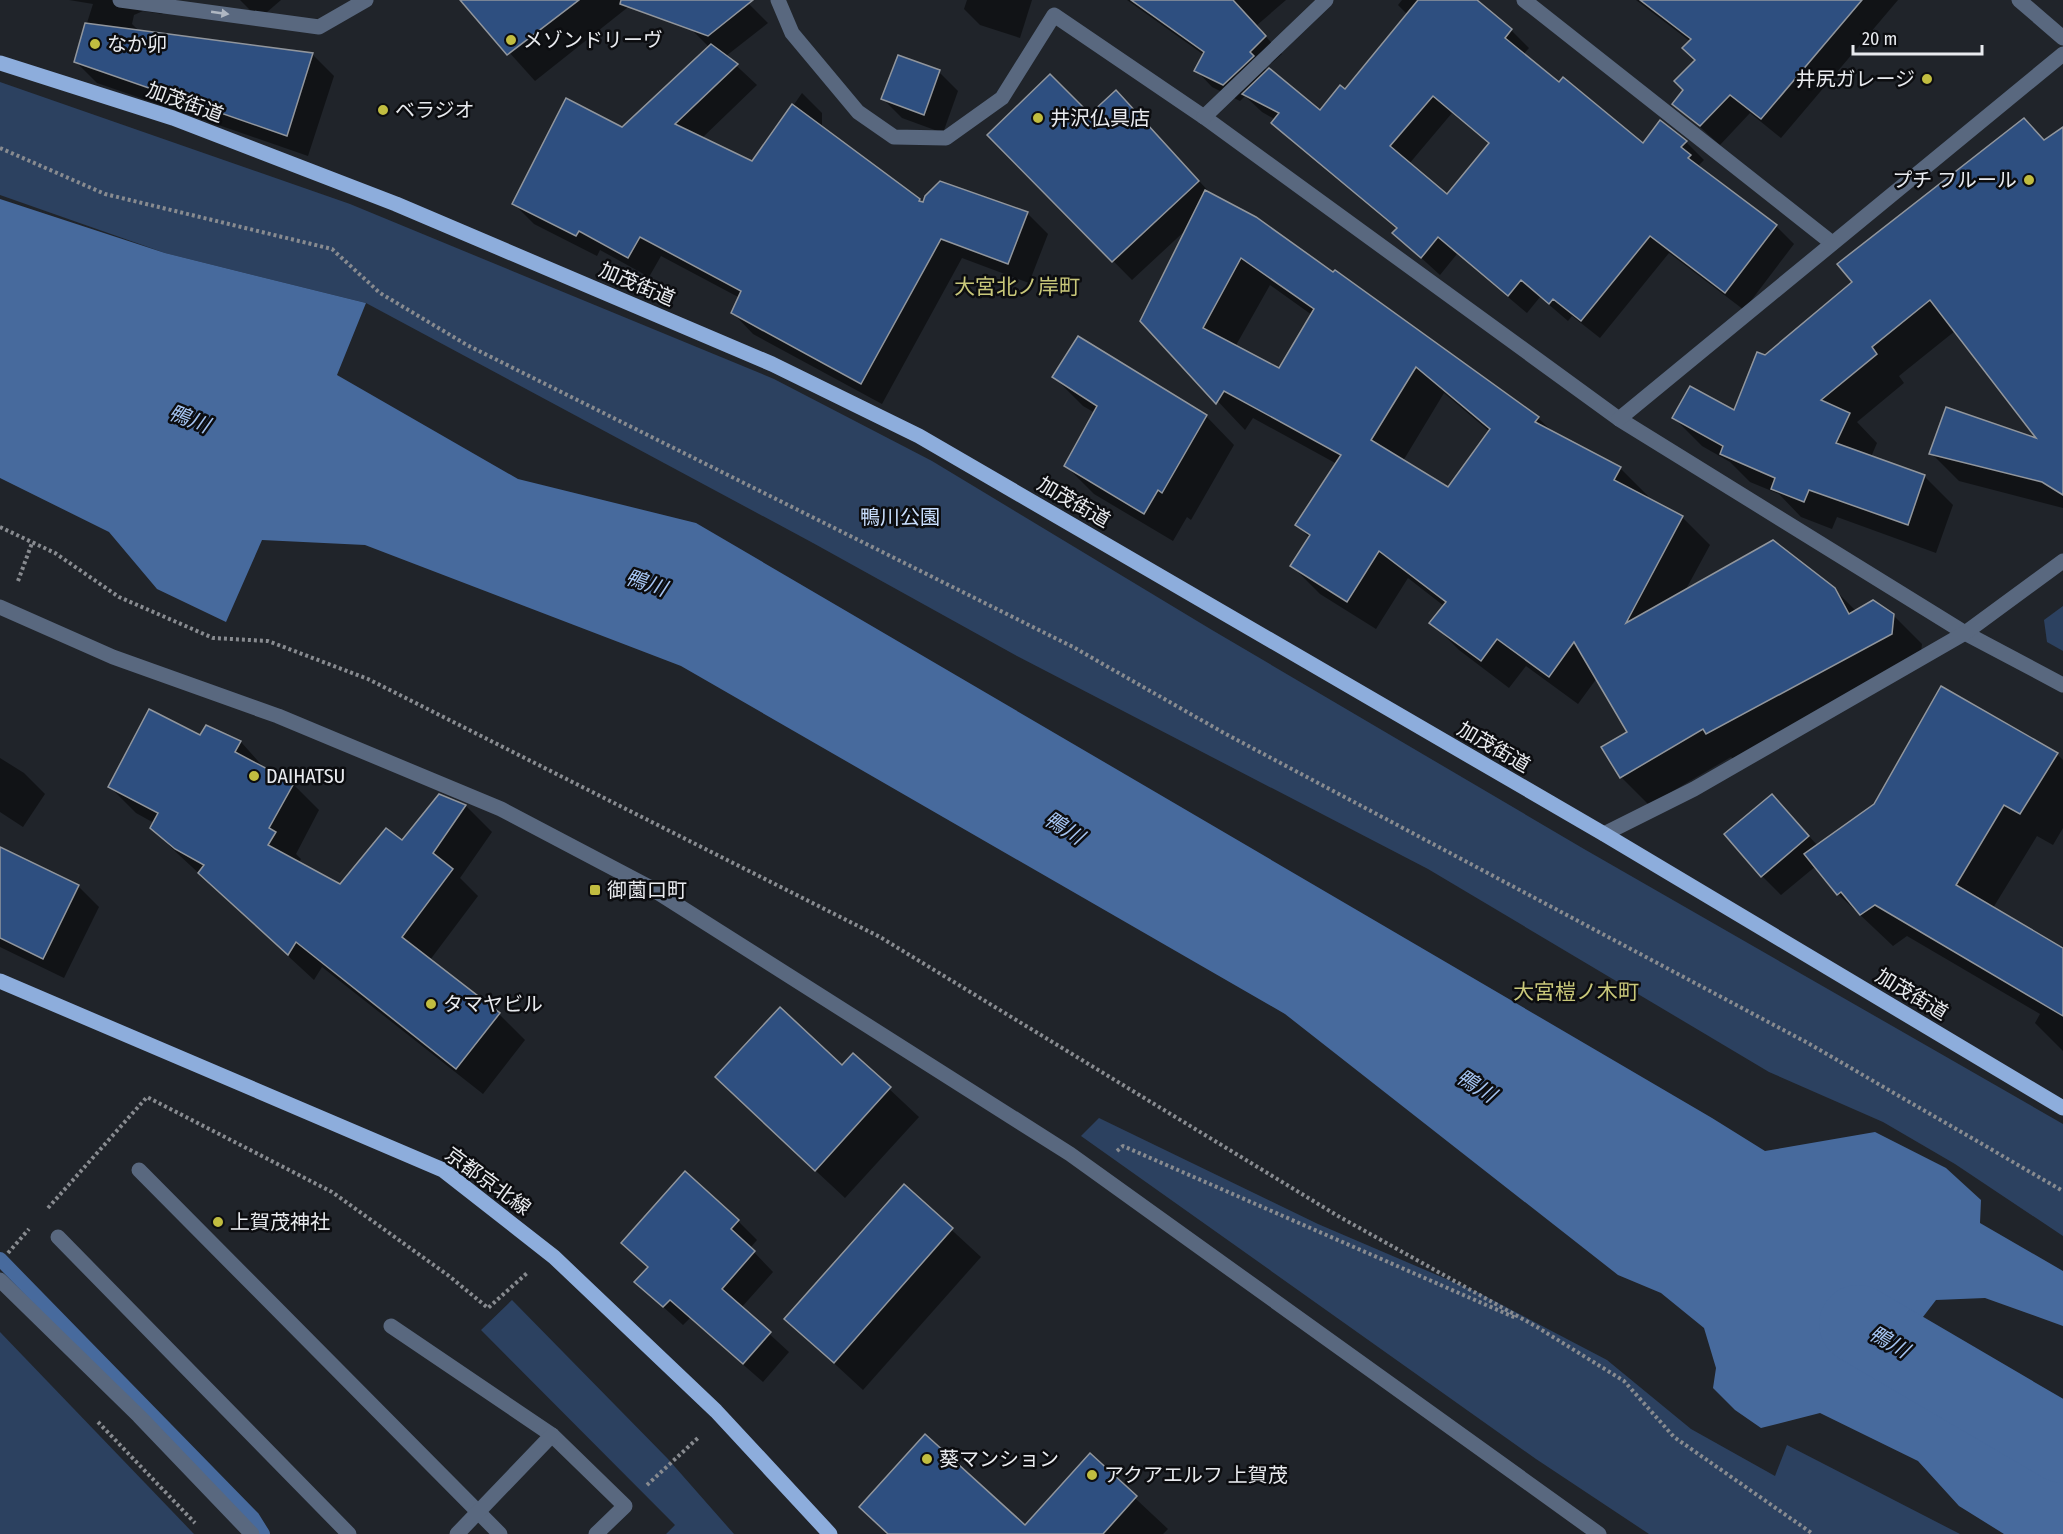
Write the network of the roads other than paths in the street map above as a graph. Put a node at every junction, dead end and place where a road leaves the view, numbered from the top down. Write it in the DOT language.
graph roads {
  1 [pos="120,0"];
  2 [pos="366,0"];
  3 [pos="778,0"];
  4 [pos="1326,0"];
  5 [pos="1524,0"];
  6 [pos="2019,0"];
  7 [pos="2063,38"];
  8 [pos="2063,54"];
  9 [pos="0,63"];
  10 [pos="1204,117"];
  11 [pos="1832,243"];
  12 [pos="1619,419"];
  13 [pos="2063,561"];
  14 [pos="0,608"];
  15 [pos="1965,633"];
  16 [pos="2063,685"];
  17 [pos="1604,834"];
  18 [pos="0,981"];
  19 [pos="2063,1108"];
  20 [pos="139,1170"];
  21 [pos="58,1237"];
  22 [pos="0,1280"];
  23 [pos="391,1326"];
  24 [pos="552,1435"];
  25 [pos="478,1511"];
  26 [pos="252,1534"];
  27 [pos="349,1534"];
  28 [pos="456,1534"];
  29 [pos="500,1534"];
  30 [pos="596,1534"];
  31 [pos="830,1534"];
  32 [pos="1599,1534"];
  1 -- 2 [label="street, one-way"];
  3 -- 10 [label="street"];
  4 -- 10 [label="street"];
  5 -- 11 [label="street"];
  6 -- 7 [label="street"];
  8 -- 11 [label="street"];
  9 -- 17 [label="main road, 加茂街道"];
  10 -- 12 [label="street"];
  11 -- 12 [label="street"];
  12 -- 15 [label="street"];
  13 -- 15 [label="street"];
  14 -- 32 [label="street"];
  15 -- 16 [label="street"];
  15 -- 17 [label="street"];
  17 -- 19 [label="main road, 加茂街道"];
  18 -- 31 [label="main road, 京都京北線"];
  20 -- 25 [label="street"];
  21 -- 27 [label="street"];
  22 -- 26 [label="street"];
  23 -- 24 [label="street"];
  24 -- 25 [label="street"];
  24 -- 30 [label="street"];
  25 -- 28 [label="street"];
  25 -- 29 [label="street"];
}
